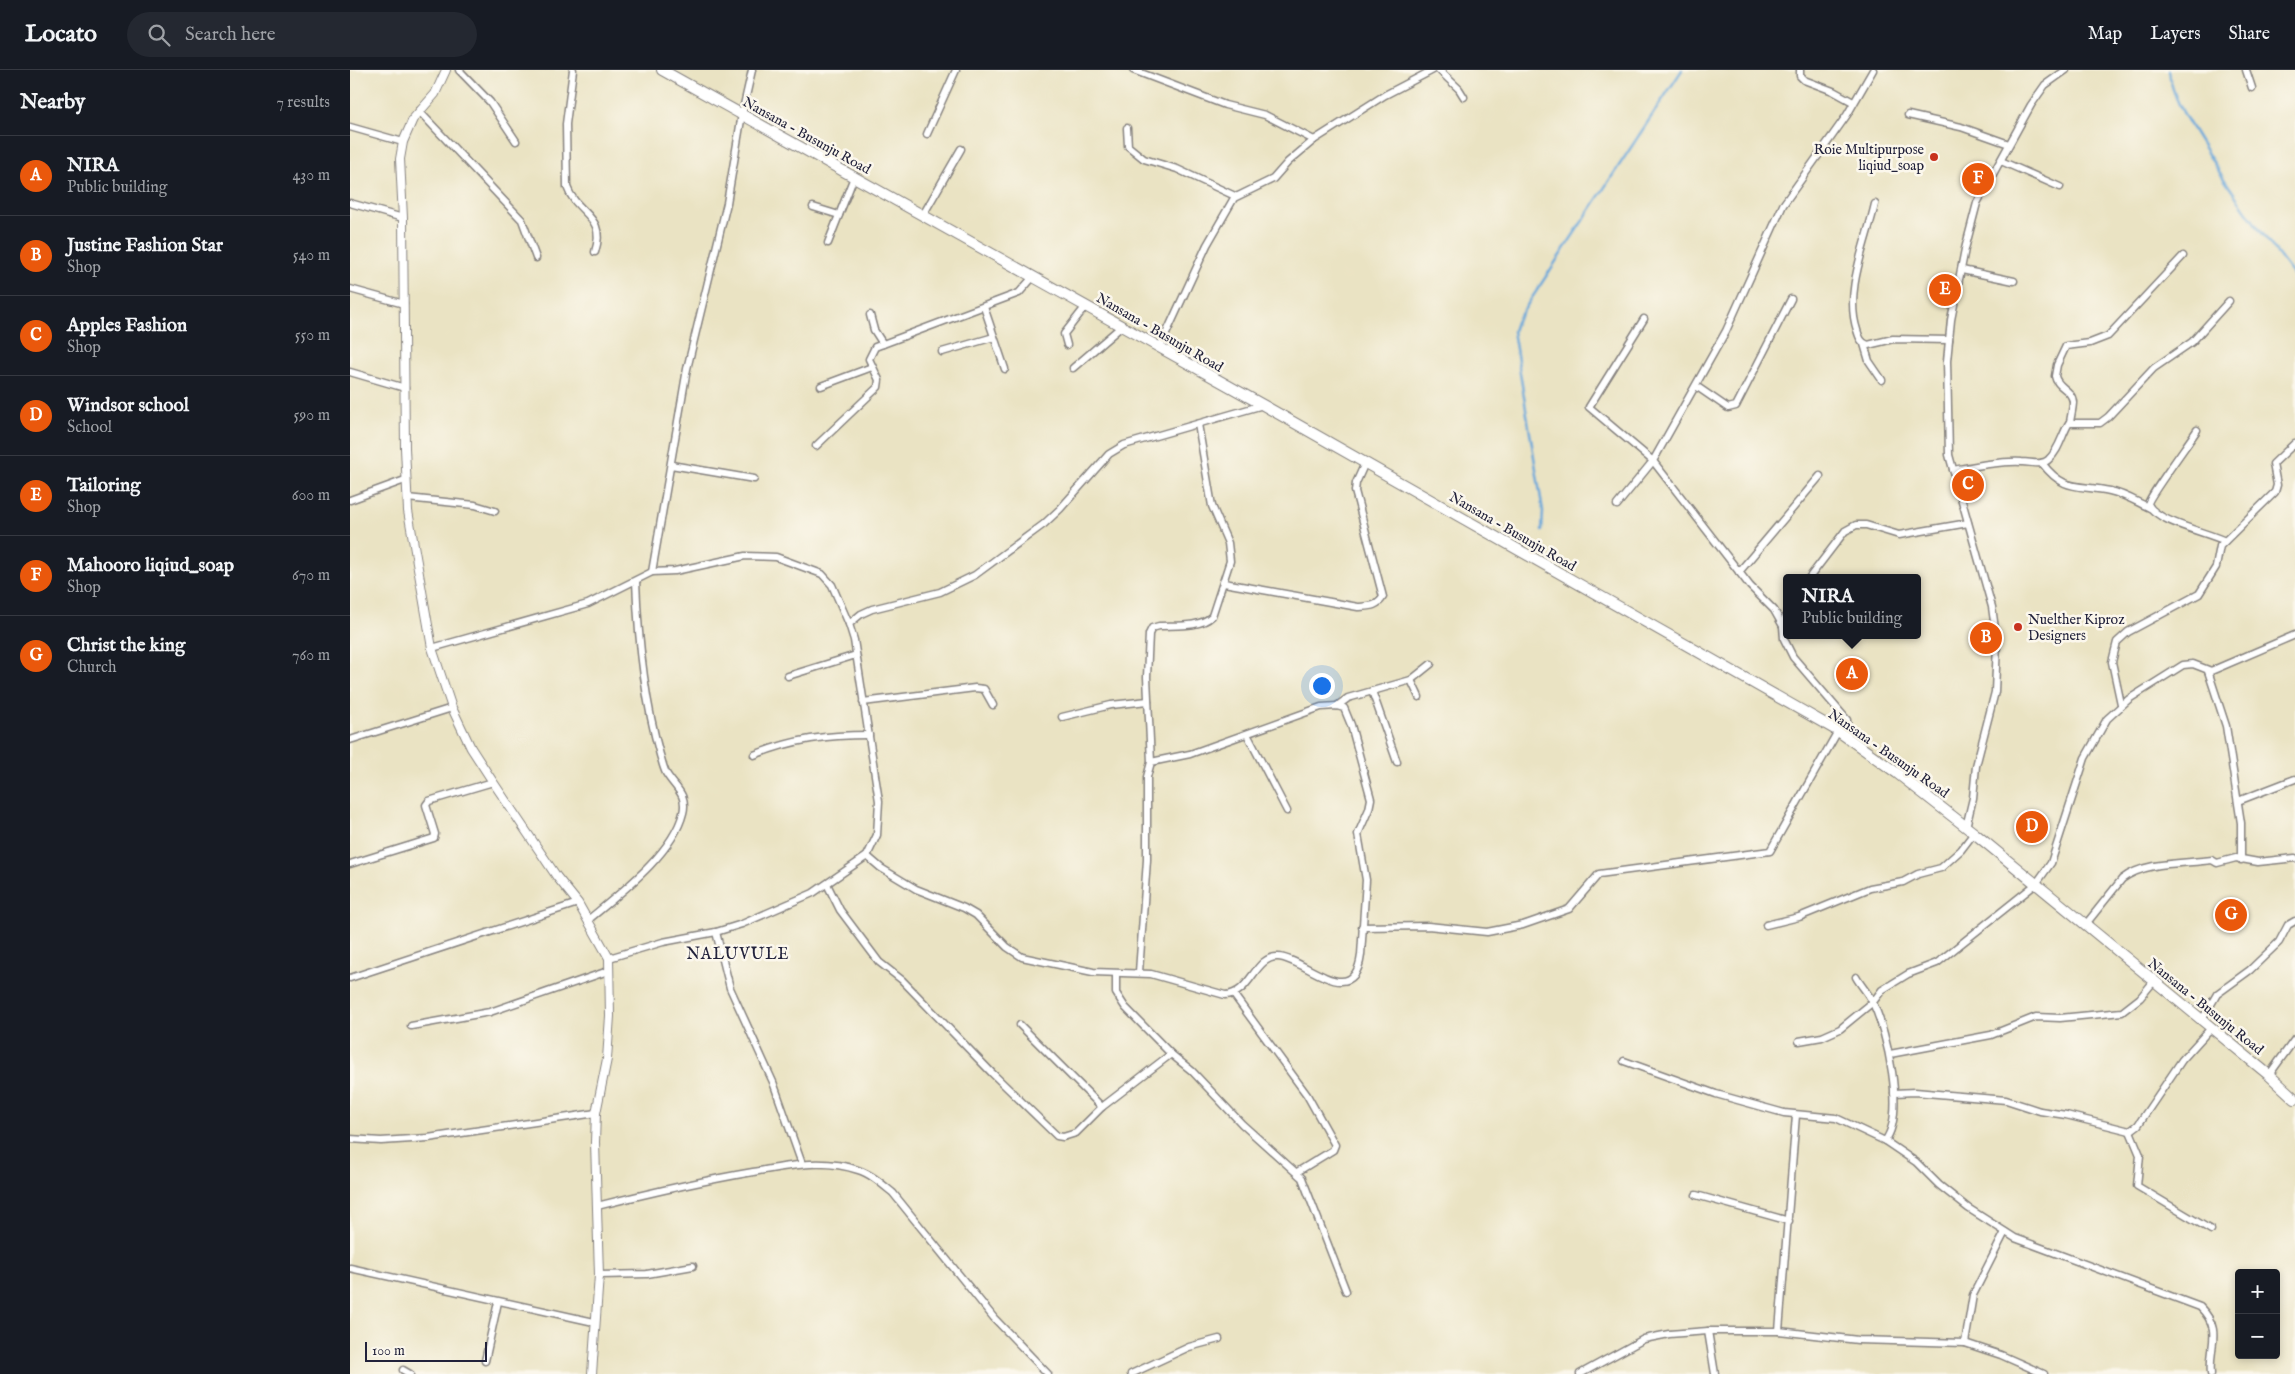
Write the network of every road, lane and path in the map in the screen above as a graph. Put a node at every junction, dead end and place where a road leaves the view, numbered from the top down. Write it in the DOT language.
graph roads {
  1 [pos="446,70"];
  2 [pos="458,70"];
  3 [pos="573,70"];
  4 [pos="662,70"];
  5 [pos="752,70"];
  6 [pos="956,70"];
  7 [pos="1134,70"];
  8 [pos="1433,70"];
  9 [pos="1439,70"];
  10 [pos="1800,70"];
  11 [pos="1872,70"];
  12 [pos="2066,70"];
  13 [pos="2246,70"];
  14 [pos="2252,88"];
  15 [pos="1464,97"];
  16 [pos="1853,102"];
  17 [pos="420,111"];
  18 [pos="742,114"];
  19 [pos="1908,115"];
  20 [pos="350,127"];
  21 [pos="1127,128"];
  22 [pos="927,134"];
  23 [pos="1314,140"];
  24 [pos="516,141"];
  25 [pos="403,142"];
  26 [pos="2009,144"];
  27 [pos="960,149"];
  28 [pos="2001,161"];
  29 [pos="854,177"];
  30 [pos="2060,186"];
  31 [pos="1236,196"];
  32 [pos="350,203"];
  33 [pos="1875,204"];
  34 [pos="814,207"];
  35 [pos="839,215"];
  36 [pos="923,215"];
  37 [pos="403,218"];
  38 [pos="828,244"];
  39 [pos="595,252"];
  40 [pos="2183,256"];
  41 [pos="536,258"];
  42 [pos="1962,270"];
  43 [pos="1033,277"];
  44 [pos="2014,280"];
  45 [pos="350,288"];
  46 [pos="1791,299"];
  47 [pos="2229,301"];
  48 [pos="404,304"];
  49 [pos="1086,306"];
  50 [pos="984,307"];
  51 [pos="870,315"];
  52 [pos="1644,319"];
  53 [pos="1122,326"];
  54 [pos="994,336"];
  55 [pos="1949,340"];
  56 [pos="883,344"];
  57 [pos="1864,344"];
  58 [pos="1067,345"];
  59 [pos="1160,347"];
  60 [pos="942,352"];
  61 [pos="872,367"];
  62 [pos="1073,368"];
  63 [pos="1005,369"];
  64 [pos="350,372"];
  65 [pos="1882,380"];
  66 [pos="821,386"];
  67 [pos="1696,386"];
  68 [pos="405,388"];
  69 [pos="1262,405"];
  70 [pos="2070,422"];
  71 [pos="1198,424"];
  72 [pos="2197,430"];
  73 [pos="2295,443"];
  74 [pos="816,446"];
  75 [pos="1652,461"];
  76 [pos="1365,463"];
  77 [pos="2042,463"];
  78 [pos="671,465"];
  79 [pos="1953,470"];
  80 [pos="1820,476"];
  81 [pos="754,479"];
  82 [pos="405,480"];
  83 [pos="407,498"];
  84 [pos="350,500"];
  85 [pos="1617,505"];
  86 [pos="2150,508"];
  87 [pos="495,511"];
  88 [pos="1968,523"];
  89 [pos="2225,541"];
  90 [pos="652,572"];
  91 [pos="1739,572"];
  92 [pos="1812,574"];
  93 [pos="636,581"];
  94 [pos="1224,583"];
  95 [pos="849,624"];
  96 [pos="1783,624"];
  97 [pos="2295,635"];
  98 [pos="1784,639"];
  99 [pos="432,648"];
  100 [pos="856,655"];
  101 [pos="1431,664"];
  102 [pos="2208,672"];
  103 [pos="788,676"];
  104 [pos="1411,680"];
  105 [pos="1372,691"];
  106 [pos="1419,697"];
  107 [pos="863,702"];
  108 [pos="1148,702"];
  109 [pos="2121,704"];
  110 [pos="993,705"];
  111 [pos="1337,706"];
  112 [pos="452,708"];
  113 [pos="1062,717"];
  114 [pos="1838,731"];
  115 [pos="1247,734"];
  116 [pos="869,735"];
  117 [pos="1848,738"];
  118 [pos="350,740"];
  119 [pos="754,756"];
  120 [pos="1151,762"];
  121 [pos="1397,762"];
  122 [pos="2295,779"];
  123 [pos="492,782"];
  124 [pos="2238,801"];
  125 [pos="1287,811"];
  126 [pos="1970,830"];
  127 [pos="867,856"];
  128 [pos="2295,858"];
  129 [pos="2241,860"];
  130 [pos="350,864"];
  131 [pos="827,884"];
  132 [pos="2036,884"];
  133 [pos="578,903"];
  134 [pos="588,920"];
  135 [pos="2295,921"];
  136 [pos="2086,924"];
  137 [pos="1766,925"];
  138 [pos="1362,927"];
  139 [pos="716,932"];
  140 [pos="609,958"];
  141 [pos="608,971"];
  142 [pos="1139,972"];
  143 [pos="1116,974"];
  144 [pos="1856,977"];
  145 [pos="350,978"];
  146 [pos="2154,981"];
  147 [pos="1234,995"];
  148 [pos="1873,1002"];
  149 [pos="2202,1020"];
  150 [pos="1020,1025"];
  151 [pos="411,1026"];
  152 [pos="2211,1028"];
  153 [pos="2295,1039"];
  154 [pos="1799,1042"];
  155 [pos="1171,1054"];
  156 [pos="1890,1054"];
  157 [pos="1624,1062"];
  158 [pos="2269,1075"];
  159 [pos="1894,1093"];
  160 [pos="2295,1099"];
  161 [pos="1102,1107"];
  162 [pos="596,1113"];
  163 [pos="1796,1115"];
  164 [pos="2130,1131"];
  165 [pos="350,1139"];
  166 [pos="1884,1141"];
  167 [pos="802,1164"];
  168 [pos="1297,1172"];
  169 [pos="1696,1195"];
  170 [pos="597,1206"];
  171 [pos="1789,1221"];
  172 [pos="2211,1230"];
  173 [pos="2004,1232"];
  174 [pos="694,1266"];
  175 [pos="350,1268"];
  176 [pos="599,1275"];
  177 [pos="1346,1291"];
  178 [pos="498,1302"];
  179 [pos="594,1322"];
  180 [pos="1779,1331"];
  181 [pos="1708,1332"];
  182 [pos="1219,1339"];
  183 [pos="1965,1343"];
  184 [pos="485,1362"];
  185 [pos="403,1370"];
  186 [pos="410,1374"];
  187 [pos="592,1374"];
  188 [pos="1048,1374"];
  189 [pos="1132,1374"];
  190 [pos="1580,1374"];
  191 [pos="1715,1374"];
  192 [pos="2044,1374"];
  193 [pos="2211,1374"];
  1 -- 17 [label="street"];
  2 -- 24 [label="street"];
  3 -- 39 [label="street"];
  4 -- 18 [label="main road, Nansana - Busunju Road"];
  5 -- 18 [label="street"];
  6 -- 22 [label="street"];
  7 -- 23 [label="street"];
  8 -- 23 [label="street"];
  9 -- 15 [label="street"];
  10 -- 16 [label="street"];
  11 -- 16 [label="street"];
  12 -- 26 [label="street"];
  13 -- 14 [label="street"];
  16 -- 67 [label="street"];
  17 -- 25 [label="street"];
  17 -- 41 [label="street"];
  18 -- 29 [label="main road, Nansana - Busunju Road"];
  18 -- 78 [label="street"];
  19 -- 26 [label="street"];
  20 -- 25 [label="street"];
  21 -- 31 [label="street"];
  23 -- 31 [label="street"];
  25 -- 37 [label="street"];
  26 -- 28 [label="street"];
  27 -- 36 [label="street"];
  28 -- 30 [label="street"];
  28 -- 42 [label="street"];
  29 -- 35 [label="street"];
  29 -- 36 [label="main road, Nansana - Busunju Road"];
  31 -- 59 [label="street"];
  32 -- 37 [label="street"];
  33 -- 57 [label="street"];
  34 -- 35 [label="street"];
  35 -- 38 [label="street"];
  36 -- 43 [label="main road, Nansana - Busunju Road"];
  37 -- 48 [label="street"];
  40 -- 70 [label="street"];
  42 -- 44 [label="street"];
  42 -- 55 [label="street"];
  43 -- 49 [label="main road, Nansana - Busunju Road"];
  43 -- 50 [label="street"];
  45 -- 48 [label="street"];
  46 -- 67 [label="street"];
  47 -- 70 [label="street"];
  48 -- 68 [label="street"];
  49 -- 53 [label="main road, Nansana - Busunju Road"];
  49 -- 58 [label="street"];
  50 -- 54 [label="street"];
  50 -- 56 [label="street"];
  51 -- 56 [label="street"];
  52 -- 75 [label="street"];
  53 -- 59 [label="main road, Nansana - Busunju Road"];
  53 -- 62 [label="street"];
  54 -- 60 [label="street"];
  54 -- 63 [label="street"];
  55 -- 57 [label="street"];
  55 -- 79 [label="street"];
  56 -- 61 [label="street"];
  57 -- 65 [label="street"];
  59 -- 69 [label="main road, Nansana - Busunju Road"];
  61 -- 66 [label="street"];
  61 -- 74 [label="street"];
  64 -- 68 [label="street"];
  67 -- 75 [label="street"];
  68 -- 82 [label="street"];
  69 -- 71 [label="street"];
  69 -- 76 [label="main road, Nansana - Busunju Road"];
  70 -- 77 [label="street"];
  71 -- 94 [label="street"];
  71 -- 95 [label="street"];
  72 -- 86 [label="street"];
  73 -- 89 [label="street"];
  75 -- 85 [label="street"];
  75 -- 91 [label="street"];
  76 -- 94 [label="street"];
  76 -- 114 [label="main road, Nansana - Busunju Road"];
  77 -- 79 [label="street"];
  77 -- 86 [label="street"];
  78 -- 81 [label="street"];
  78 -- 90 [label="street"];
  79 -- 88 [label="street"];
  80 -- 91 [label="street"];
  82 -- 83 [label="street"];
  82 -- 84 [label="street"];
  83 -- 87 [label="street"];
  83 -- 99 [label="street"];
  86 -- 89 [label="street"];
  88 -- 92 [label="street"];
  88 -- 126 [label="street"];
  89 -- 109 [label="street"];
  90 -- 93 [label="street"];
  90 -- 95 [label="street"];
  91 -- 96 [label="street"];
  93 -- 99 [label="street"];
  93 -- 134 [label="street"];
  94 -- 108 [label="street"];
  95 -- 100 [label="street"];
  97 -- 102 [label="street"];
  98 -- 117 [label="street"];
  99 -- 112 [label="street"];
  100 -- 103 [label="street"];
  100 -- 107 [label="street"];
  101 -- 104 [label="street"];
  102 -- 109 [label="street"];
  102 -- 124 [label="street"];
  104 -- 105 [label="street"];
  104 -- 106 [label="street"];
  105 -- 111 [label="street"];
  105 -- 121 [label="street"];
  107 -- 110 [label="street"];
  107 -- 116 [label="street"];
  108 -- 113 [label="street"];
  108 -- 120 [label="street"];
  109 -- 132 [label="street"];
  111 -- 115 [label="street"];
  111 -- 138 [label="street"];
  112 -- 118 [label="street"];
  112 -- 123 [label="street"];
  114 -- 117 [label="main road, Nansana - Busunju Road"];
  114 -- 138 [label="street"];
  115 -- 120 [label="street"];
  115 -- 125 [label="street"];
  116 -- 119 [label="street"];
  116 -- 127 [label="street"];
  117 -- 126 [label="main road, Nansana - Busunju Road"];
  120 -- 142 [label="street"];
  122 -- 124 [label="street"];
  123 -- 130 [label="street"];
  123 -- 133 [label="street"];
  124 -- 129 [label="street"];
  126 -- 132 [label="main road, Nansana - Busunju Road"];
  126 -- 137 [label="street"];
  127 -- 131 [label="street"];
  127 -- 143 [label="street"];
  128 -- 129 [label="street"];
  129 -- 136 [label="street"];
  131 -- 139 [label="street"];
  131 -- 161 [label="street"];
  132 -- 136 [label="main road, Nansana - Busunju Road"];
  132 -- 148 [label="street"];
  133 -- 134 [label="street"];
  133 -- 145 [label="street"];
  134 -- 140 [label="street"];
  135 -- 149 [label="street"];
  136 -- 146 [label="main road, Nansana - Busunju Road"];
  138 -- 147 [label="street"];
  139 -- 140 [label="street"];
  139 -- 167 [label="street"];
  140 -- 141 [label="street"];
  141 -- 151 [label="street"];
  141 -- 162 [label="street"];
  142 -- 143 [label="street"];
  142 -- 147 [label="street"];
  143 -- 155 [label="street"];
  144 -- 148 [label="street"];
  146 -- 149 [label="main road, Nansana - Busunju Road"];
  146 -- 156 [label="street"];
  147 -- 168 [label="street"];
  148 -- 154 [label="street"];
  148 -- 156 [label="street"];
  149 -- 152 [label="main road, Nansana - Busunju Road"];
  150 -- 161 [label="street"];
  152 -- 158 [label="main road, Nansana - Busunju Road"];
  152 -- 164 [label="street"];
  153 -- 158 [label="street"];
  155 -- 161 [label="street"];
  155 -- 168 [label="street"];
  156 -- 159 [label="street"];
  157 -- 163 [label="street"];
  158 -- 160 [label="main road, Nansana - Busunju Road"];
  159 -- 164 [label="street"];
  159 -- 166 [label="street"];
  162 -- 165 [label="street"];
  162 -- 170 [label="street"];
  163 -- 166 [label="street"];
  163 -- 171 [label="street"];
  164 -- 172 [label="street"];
  166 -- 173 [label="street"];
  167 -- 170 [label="street"];
  167 -- 188 [label="street"];
  168 -- 177 [label="street"];
  169 -- 171 [label="street"];
  170 -- 176 [label="street"];
  171 -- 180 [label="street"];
  173 -- 183 [label="street"];
  173 -- 193 [label="street"];
  174 -- 176 [label="street"];
  175 -- 178 [label="street"];
  176 -- 179 [label="street"];
  178 -- 179 [label="street"];
  178 -- 184 [label="street"];
  179 -- 187 [label="street"];
  180 -- 181 [label="street"];
  180 -- 183 [label="street"];
  181 -- 190 [label="street"];
  181 -- 191 [label="street"];
  182 -- 189 [label="street"];
  183 -- 192 [label="street"];
  185 -- 186 [label="street"];
}
